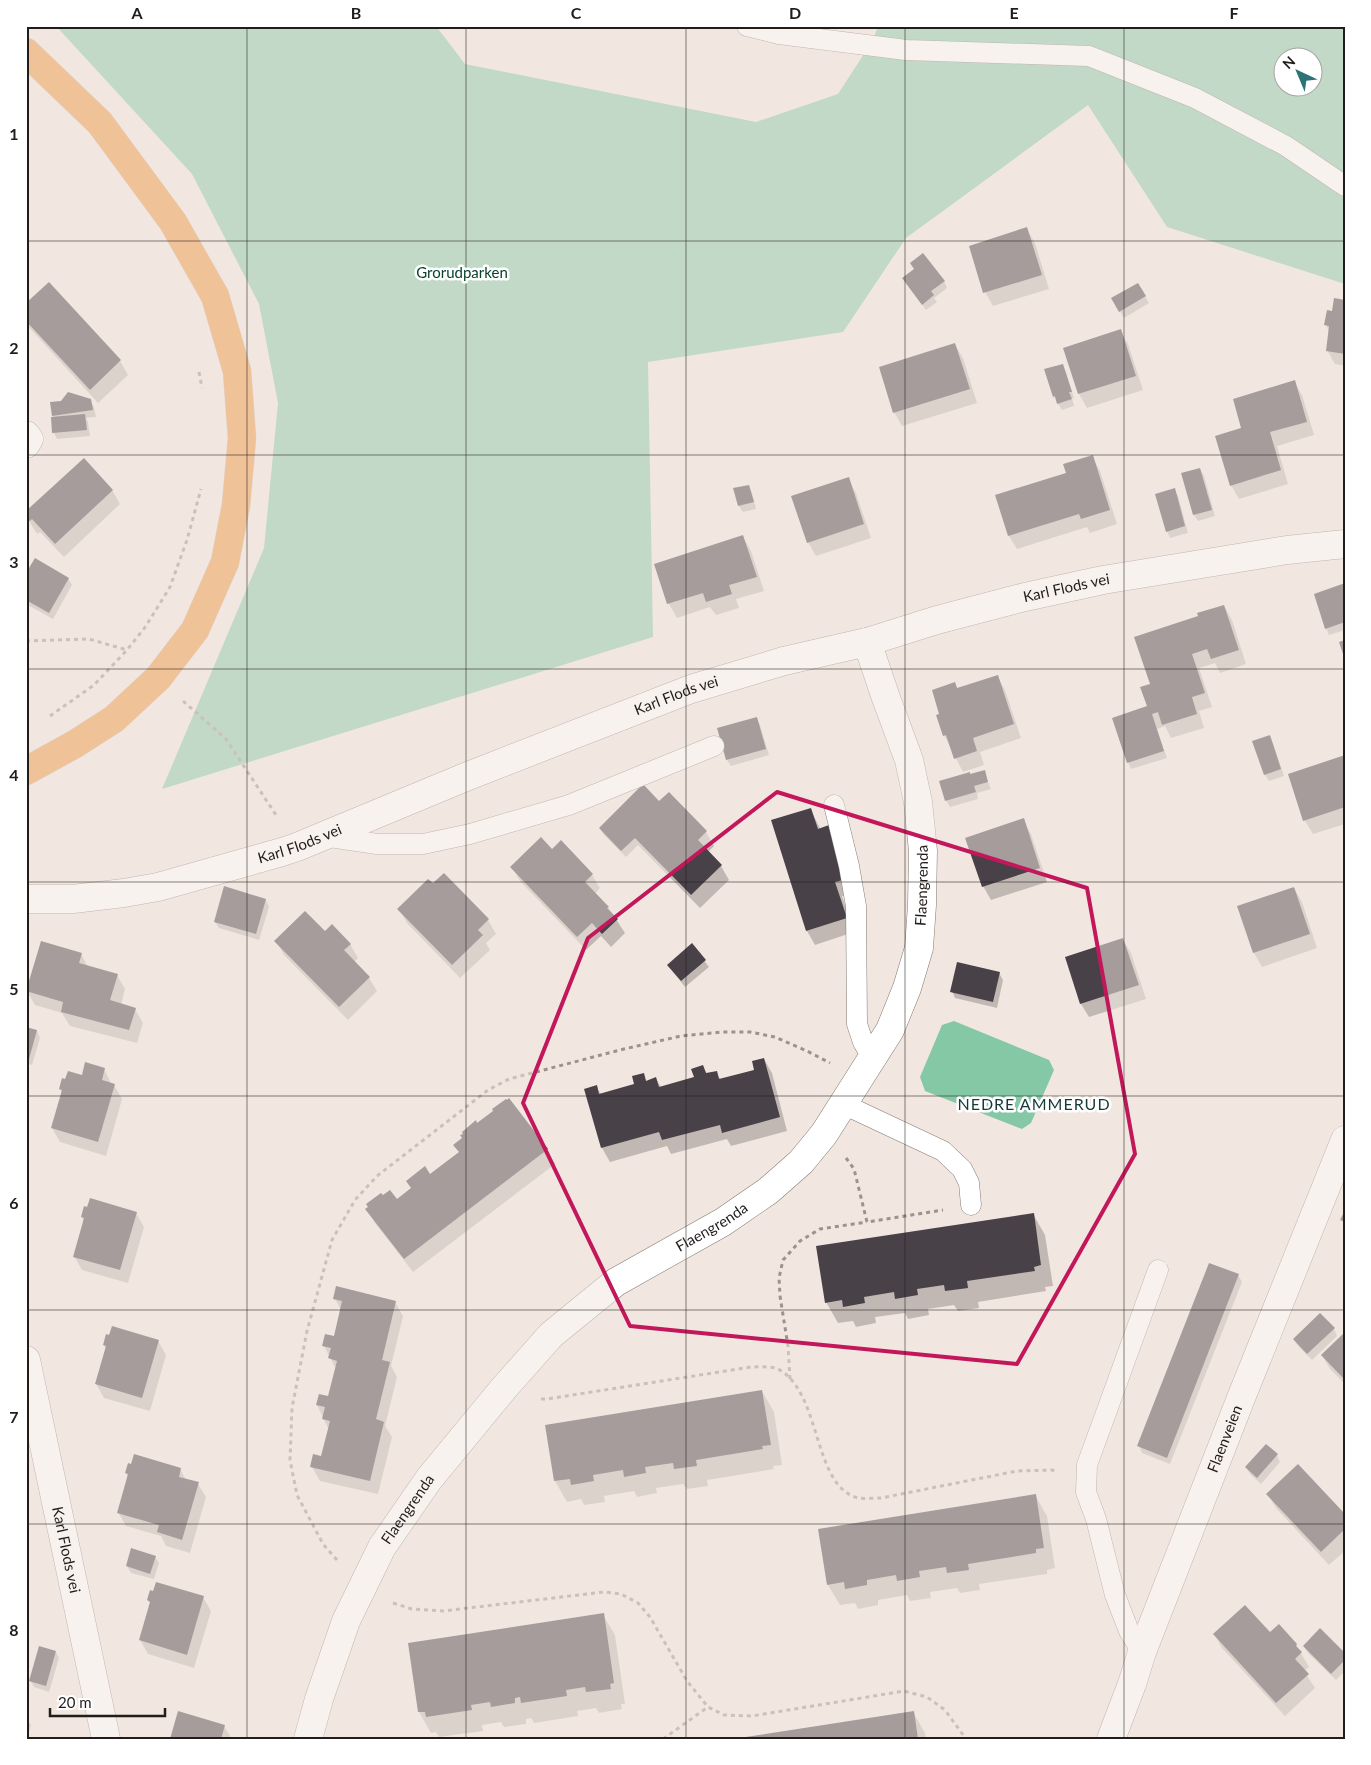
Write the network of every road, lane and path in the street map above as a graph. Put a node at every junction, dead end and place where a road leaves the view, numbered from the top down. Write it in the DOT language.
graph roads {
  1 [pos="747,26"];
  2 [pos="26,52"];
  3 [pos="1345,186"];
  4 [pos="199,366"];
  5 [pos="202,393"];
  6 [pos="26,435"];
  7 [pos="26,444"];
  8 [pos="202,488"];
  9 [pos="1345,544"];
  10 [pos="26,641"];
  11 [pos="867,642"];
  12 [pos="127,650"];
  13 [pos="183,702"];
  14 [pos="43,721"];
  15 [pos="714,746"];
  16 [pos="26,771"];
  17 [pos="834,805"];
  18 [pos="323,836"];
  19 [pos="297,847"];
  20 [pos="26,898"];
  21 [pos="865,1068"];
  22 [pos="843,1104"];
  23 [pos="824,1134"];
  24 [pos="1345,1140"];
  25 [pos="971,1205"];
  26 [pos="868,1222"];
  27 [pos="1158,1270"];
  28 [pos="26,1360"];
  29 [pos="790,1379"];
  30 [pos="504,1388"];
  31 [pos="1086,1492"];
  32 [pos="362,1587"];
  33 [pos="1142,1652"];
  34 [pos="708,1707"];
  35 [pos="106,1739"];
  36 [pos="308,1739"];
  37 [pos="663,1739"];
  38 [pos="966,1739"];
  39 [pos="1111,1739"];
  1 -- 3 [label="lane"];
  2 -- 16 [label="highway"];
  4 -- 5 [label="path"];
  6 -- 7 [label="street"];
  8 -- 12 [label="path"];
  9 -- 11 [label="street, Karl Flods vei"];
  10 -- 12 [label="path"];
  11 -- 18 [label="street, Karl Flods vei"];
  11 -- 21 [label="street, Flaengrenda"];
  12 -- 14 [label="path"];
  13 -- 19 [label="path"];
  15 -- 18 [label="lane"];
  17 -- 21 [label="lane"];
  18 -- 19 [label="street, Karl Flods vei"];
  19 -- 20 [label="street, Karl Flods vei"];
  21 -- 22 [label="street, Flaengrenda"];
  21 -- 32 [label="path"];
  22 -- 23 [label="street, Flaengrenda"];
  22 -- 25 [label="lane"];
  23 -- 26 [label="path"];
  23 -- 30 [label="street, Flaengrenda"];
  24 -- 33 [label="street, Flaenveien"];
  25 -- 26 [label="path"];
  26 -- 29 [label="path"];
  27 -- 31 [label="lane"];
  28 -- 35 [label="street, Karl Flods vei"];
  29 -- 30 [label="path"];
  29 -- 31 [label="path"];
  30 -- 32 [label="street, Flaengrenda"];
  31 -- 33 [label="lane"];
  32 -- 34 [label="path"];
  32 -- 36 [label="street, Flaengrenda"];
  33 -- 39 [label="street, Flaenveien"];
  34 -- 37 [label="path"];
  34 -- 38 [label="path"];
}
